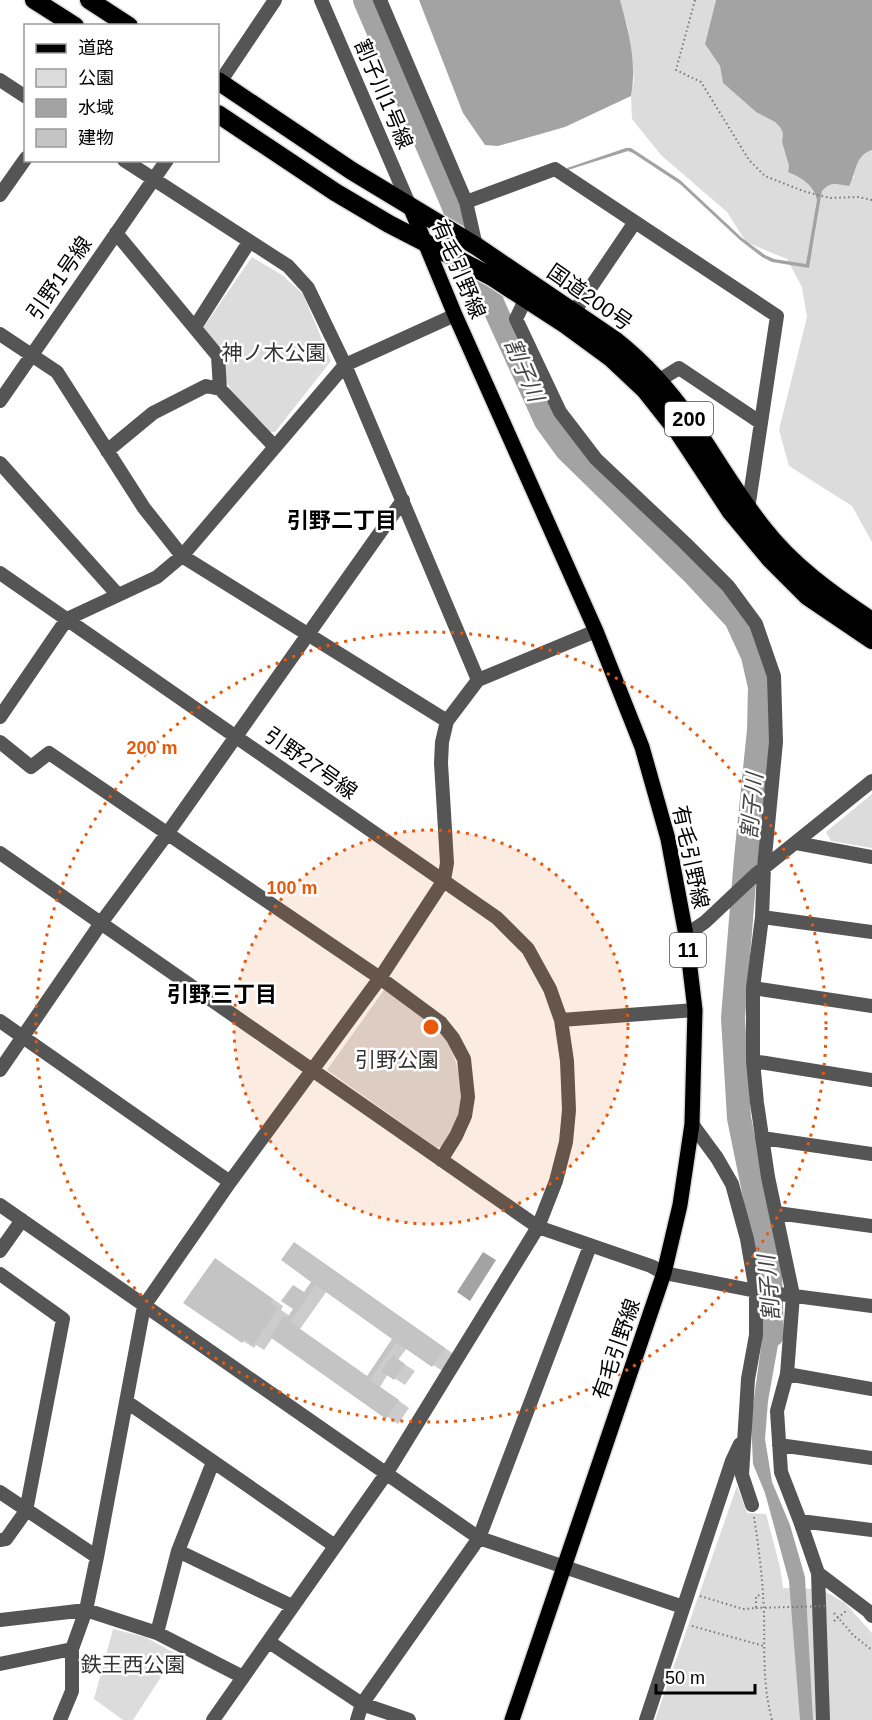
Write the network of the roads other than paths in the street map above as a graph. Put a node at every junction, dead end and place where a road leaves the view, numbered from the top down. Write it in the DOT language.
graph roads {
  1 [pos="34,0"];
  2 [pos="49,0"];
  3 [pos="88,0"];
  4 [pos="101,0"];
  5 [pos="275,0"];
  6 [pos="321,0"];
  7 [pos="380,0"];
  8 [pos="72,24"];
  9 [pos="84,24"];
  10 [pos="126,24"];
  11 [pos="135,24"];
  12 [pos="0,80"];
  13 [pos="219,80"];
  14 [pos="219,82"];
  15 [pos="24,96"];
  16 [pos="219,115"];
  17 [pos="24,161"];
  18 [pos="127,162"];
  19 [pos="166,162"];
  20 [pos="154,179"];
  21 [pos="0,195"];
  22 [pos="466,202"];
  23 [pos="410,204"];
  24 [pos="634,222"];
  25 [pos="116,233"];
  26 [pos="426,241"];
  27 [pos="249,242"];
  28 [pos="476,246"];
  29 [pos="525,298"];
  30 [pos="574,312"];
  31 [pos="455,315"];
  32 [pos="195,327"];
  33 [pos="0,334"];
  34 [pos="31,356"];
  35 [pos="345,365"];
  36 [pos="658,381"];
  37 [pos="220,389"];
  38 [pos="0,401"];
  39 [pos="761,423"];
  40 [pos="275,447"];
  41 [pos="107,451"];
  42 [pos="0,463"];
  43 [pos="403,500"];
  44 [pos="748,509"];
  45 [pos="182,556"];
  46 [pos="0,573"];
  47 [pos="118,595"];
  48 [pos="67,620"];
  49 [pos="872,621"];
  50 [pos="596,631"];
  51 [pos="307,634"];
  52 [pos="872,640"];
  53 [pos="478,680"];
  54 [pos="0,717"];
  55 [pos="447,721"];
  56 [pos="236,737"];
  57 [pos="0,742"];
  58 [pos="872,782"];
  59 [pos="167,834"];
  60 [pos="796,843"];
  61 [pos="0,853"];
  62 [pos="872,857"];
  63 [pos="759,871"];
  64 [pos="444,880"];
  65 [pos="762,917"];
  66 [pos="101,923"];
  67 [pos="872,932"];
  68 [pos="686,935"];
  69 [pos="380,978"];
  70 [pos="753,988"];
  71 [pos="872,1006"];
  72 [pos="696,1010"];
  73 [pos="561,1020"];
  74 [pos="0,1021"];
  75 [pos="23,1036"];
  76 [pos="753,1061"];
  77 [pos="0,1070"];
  78 [pos="314,1070"];
  79 [pos="872,1080"];
  80 [pos="692,1124"];
  81 [pos="762,1138"];
  82 [pos="872,1154"];
  83 [pos="441,1160"];
  84 [pos="230,1182"];
  85 [pos="0,1204"];
  86 [pos="777,1213"];
  87 [pos="22,1220"];
  88 [pos="872,1226"];
  89 [pos="538,1227"];
  90 [pos="590,1246"];
  91 [pos="0,1251"];
  92 [pos="664,1273"];
  93 [pos="0,1274"];
  94 [pos="756,1291"];
  95 [pos="789,1294"];
  96 [pos="144,1306"];
  97 [pos="872,1306"];
  98 [pos="787,1374"];
  99 [pos="872,1389"];
  100 [pos="128,1402"];
  101 [pos="744,1437"];
  102 [pos="779,1444"];
  103 [pos="872,1458"];
  104 [pos="213,1462"];
  105 [pos="386,1474"];
  106 [pos="0,1492"];
  107 [pos="752,1505"];
  108 [pos="26,1511"];
  109 [pos="800,1521"];
  110 [pos="872,1530"];
  111 [pos="479,1538"];
  112 [pos="0,1540"];
  113 [pos="335,1546"];
  114 [pos="178,1551"];
  115 [pos="97,1557"];
  116 [pos="565,1568"];
  117 [pos="818,1573"];
  118 [pos="292,1606"];
  119 [pos="683,1607"];
  120 [pos="871,1609"];
  121 [pos="86,1610"];
  122 [pos="0,1620"];
  123 [pos="157,1633"];
  124 [pos="269,1642"];
  125 [pos="72,1649"];
  126 [pos="0,1664"];
  127 [pos="243,1677"];
  128 [pos="362,1704"];
  129 [pos="60,1720"];
  130 [pos="213,1720"];
  131 [pos="357,1720"];
  132 [pos="409,1720"];
  133 [pos="512,1720"];
  134 [pos="646,1720"];
  135 [pos="823,1720"];
  1 -- 8 [label="highway"];
  2 -- 9 [label="highway"];
  3 -- 10 [label="highway"];
  4 -- 11 [label="highway"];
  5 -- 13 [label="street"];
  6 -- 23 [label="street, 割子川1号線"];
  7 -- 22 [label="street"];
  12 -- 15 [label="street"];
  14 -- 23 [label="highway, 国道200号 / 200"];
  16 -- 26 [label="highway, 国道200号 / 200"];
  17 -- 21 [label="street"];
  18 -- 20 [label="street"];
  19 -- 20 [label="street, 引野1号線"];
  20 -- 25 [label="street, 引野1号線"];
  20 -- 27 [label="street"];
  22 -- 24 [label="street"];
  22 -- 28 [label="street"];
  23 -- 26 [label="main road, 有毛引野線 / 11"];
  23 -- 28 [label="highway, 国道200号 / 200"];
  24 -- 30 [label="street"];
  24 -- 39 [label="street"];
  25 -- 32 [label="street"];
  25 -- 34 [label="street, 引野1号線"];
  26 -- 29 [label="highway, 国道200号 / 200"];
  26 -- 31 [label="main road, 有毛引野線 / 11"];
  27 -- 32 [label="street"];
  27 -- 35 [label="street"];
  28 -- 30 [label="highway, 国道200号 / 200"];
  29 -- 52 [label="highway, 国道200号 / 200"];
  29 -- 63 [label="street"];
  30 -- 36 [label="highway, 国道200号 / 200"];
  31 -- 35 [label="street"];
  31 -- 50 [label="main road, 有毛引野線 / 11"];
  32 -- 37 [label="street"];
  33 -- 34 [label="street"];
  34 -- 38 [label="street, 引野1号線"];
  34 -- 41 [label="street"];
  35 -- 40 [label="street"];
  35 -- 43 [label="street"];
  36 -- 39 [label="street"];
  36 -- 44 [label="highway, 国道200号 / 200"];
  37 -- 40 [label="street"];
  37 -- 41 [label="street"];
  39 -- 44 [label="street"];
  40 -- 45 [label="street"];
  41 -- 45 [label="street"];
  42 -- 47 [label="street"];
  43 -- 51 [label="street"];
  43 -- 53 [label="street"];
  44 -- 49 [label="highway, 国道200号 / 200"];
  45 -- 47 [label="street"];
  45 -- 51 [label="street"];
  46 -- 48 [label="street, 引野27号線"];
  47 -- 48 [label="street"];
  48 -- 54 [label="street"];
  48 -- 56 [label="street, 引野27号線"];
  50 -- 53 [label="street"];
  50 -- 68 [label="main road, 有毛引野線 / 11"];
  51 -- 55 [label="street"];
  51 -- 56 [label="street"];
  53 -- 55 [label="street"];
  55 -- 64 [label="street"];
  56 -- 59 [label="street"];
  56 -- 64 [label="street, 引野27号線"];
  57 -- 59 [label="street"];
  58 -- 60 [label="street"];
  59 -- 66 [label="street"];
  59 -- 69 [label="street"];
  60 -- 62 [label="street"];
  60 -- 63 [label="street"];
  61 -- 66 [label="street"];
  63 -- 65 [label="street"];
  63 -- 68 [label="street"];
  64 -- 69 [label="street"];
  64 -- 73 [label="street, 引野27号線"];
  65 -- 67 [label="street"];
  65 -- 70 [label="street"];
  66 -- 75 [label="street"];
  66 -- 78 [label="street"];
  68 -- 72 [label="main road, 有毛引野線 / 11"];
  69 -- 78 [label="street"];
  69 -- 83 [label="street"];
  70 -- 71 [label="street"];
  70 -- 76 [label="street"];
  72 -- 73 [label="street"];
  72 -- 80 [label="main road, 有毛引野線 / 11"];
  73 -- 89 [label="street, 引野27号線"];
  74 -- 75 [label="street"];
  75 -- 77 [label="street"];
  75 -- 84 [label="street"];
  76 -- 79 [label="street"];
  76 -- 81 [label="street"];
  78 -- 83 [label="street"];
  78 -- 84 [label="street"];
  80 -- 92 [label="main road, 有毛引野線 / 11"];
  80 -- 94 [label="street"];
  81 -- 82 [label="street"];
  81 -- 86 [label="street"];
  83 -- 89 [label="street"];
  84 -- 96 [label="street"];
  85 -- 87 [label="street"];
  86 -- 88 [label="street"];
  86 -- 95 [label="street"];
  87 -- 91 [label="street"];
  87 -- 96 [label="street"];
  89 -- 90 [label="street"];
  89 -- 105 [label="street, 引野27号線"];
  90 -- 92 [label="street"];
  90 -- 111 [label="street"];
  92 -- 94 [label="street"];
  92 -- 116 [label="main road, 有毛引野線 / 11"];
  93 -- 108 [label="street"];
  94 -- 95 [label="street"];
  94 -- 101 [label="street"];
  95 -- 97 [label="street"];
  95 -- 98 [label="street"];
  96 -- 100 [label="street"];
  96 -- 105 [label="street"];
  98 -- 99 [label="street"];
  98 -- 102 [label="street"];
  100 -- 104 [label="street"];
  100 -- 115 [label="street"];
  101 -- 107 [label="street"];
  101 -- 119 [label="street"];
  102 -- 103 [label="street"];
  102 -- 109 [label="street"];
  104 -- 113 [label="street"];
  104 -- 114 [label="street"];
  105 -- 111 [label="street"];
  105 -- 113 [label="street, 引野27号線"];
  106 -- 108 [label="street"];
  108 -- 112 [label="street"];
  108 -- 115 [label="street"];
  109 -- 110 [label="street"];
  109 -- 117 [label="street"];
  111 -- 116 [label="street"];
  111 -- 128 [label="street"];
  113 -- 118 [label="street, 引野27号線"];
  114 -- 118 [label="street"];
  114 -- 123 [label="street"];
  115 -- 121 [label="street"];
  116 -- 119 [label="street"];
  116 -- 133 [label="main road, 有毛引野線 / 11"];
  117 -- 120 [label="street"];
  117 -- 135 [label="street"];
  118 -- 124 [label="street, 引野27号線"];
  119 -- 134 [label="street"];
  121 -- 122 [label="street"];
  121 -- 123 [label="street"];
  121 -- 125 [label="street"];
  123 -- 127 [label="street"];
  124 -- 127 [label="street, 引野27号線"];
  124 -- 128 [label="street"];
  125 -- 126 [label="street"];
  125 -- 129 [label="street"];
  127 -- 130 [label="street, 引野27号線"];
  128 -- 131 [label="street"];
  128 -- 132 [label="street"];
}
